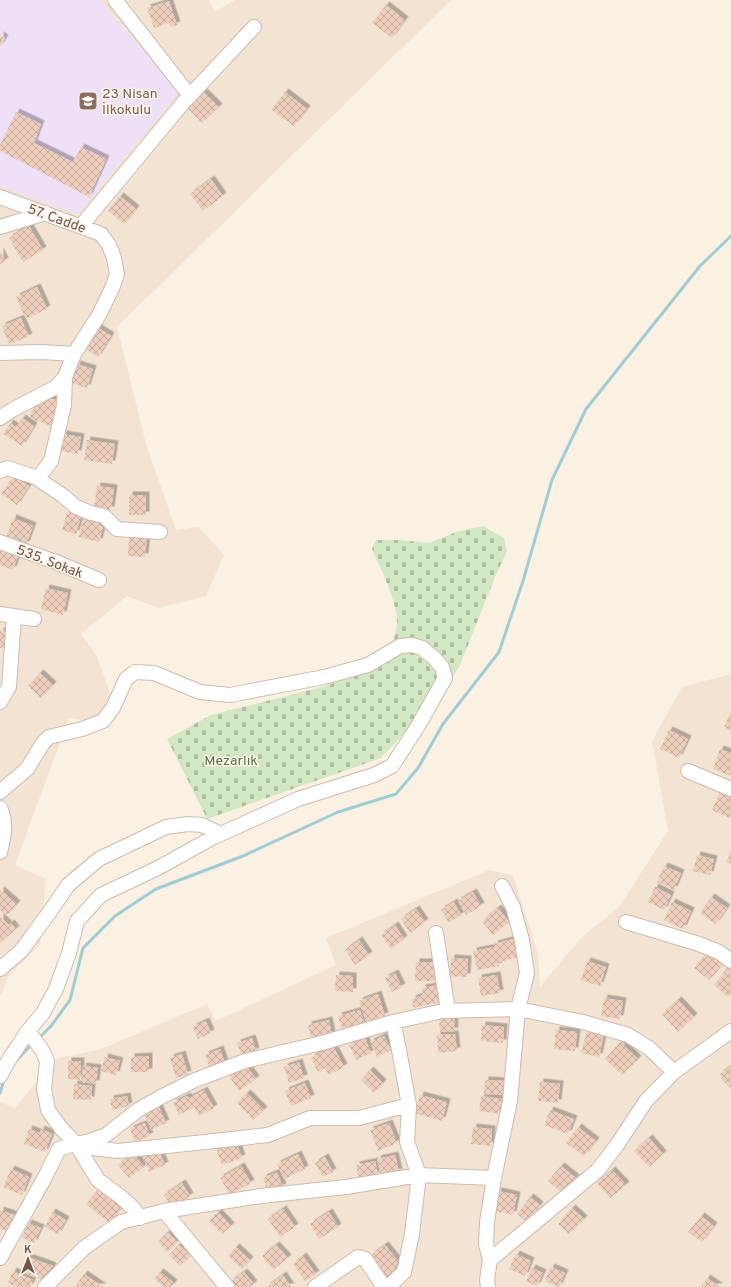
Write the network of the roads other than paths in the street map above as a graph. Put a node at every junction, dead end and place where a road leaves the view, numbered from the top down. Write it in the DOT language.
graph roads {
  1 [pos="115,0"];
  2 [pos="254,27"];
  3 [pos="190,96"];
  4 [pos="0,197"];
  5 [pos="45,213"];
  6 [pos="81,226"];
  7 [pos="0,227"];
  8 [pos="0,353"];
  9 [pos="74,354"];
  10 [pos="65,377"];
  11 [pos="0,418"];
  12 [pos="0,471"];
  13 [pos="38,478"];
  14 [pos="160,532"];
  15 [pos="0,542"];
  16 [pos="99,580"];
  17 [pos="0,614"];
  18 [pos="14,616"];
  19 [pos="34,619"];
  20 [pos="5,678"];
  21 [pos="0,702"];
  22 [pos="688,771"];
  23 [pos="731,789"];
  24 [pos="0,792"];
  25 [pos="0,808"];
  26 [pos="221,834"];
  27 [pos="0,852"];
  28 [pos="502,886"];
  29 [pos="626,922"];
  30 [pos="436,933"];
  31 [pos="731,961"];
  32 [pos="0,969"];
  33 [pos="518,1009"];
  34 [pos="448,1011"];
  35 [pos="393,1022"];
  36 [pos="731,1031"];
  37 [pos="29,1033"];
  38 [pos="674,1072"];
  39 [pos="0,1076"];
  40 [pos="410,1105"];
  41 [pos="76,1144"];
  42 [pos="419,1175"];
  43 [pos="494,1178"];
  44 [pos="164,1211"];
  45 [pos="140,1218"];
  46 [pos="0,1258"];
  47 [pos="490,1260"];
  48 [pos="45,1287"];
  49 [pos="227,1287"];
  50 [pos="315,1287"];
  51 [pos="384,1287"];
  52 [pos="388,1287"];
  53 [pos="488,1287"];
  1 -- 3 [label="street"];
  2 -- 3 [label="street"];
  3 -- 6 [label="street"];
  4 -- 5 [label="street, 57. Cadde"];
  5 -- 6 [label="street, 57. Cadde"];
  5 -- 7 [label="street"];
  6 -- 9 [label="street, 57. Cadde"];
  8 -- 9 [label="street"];
  9 -- 10 [label="street"];
  10 -- 11 [label="street"];
  10 -- 13 [label="street"];
  12 -- 13 [label="street"];
  13 -- 14 [label="street"];
  15 -- 16 [label="street, 535. Sokak"];
  17 -- 18 [label="street"];
  18 -- 19 [label="street"];
  18 -- 20 [label="street"];
  20 -- 21 [label="street"];
  22 -- 23 [label="street"];
  24 -- 26 [label="street"];
  25 -- 27 [label="street"];
  26 -- 32 [label="street"];
  26 -- 37 [label="street"];
  28 -- 33 [label="street"];
  29 -- 31 [label="street"];
  30 -- 34 [label="street"];
  33 -- 34 [label="street"];
  33 -- 38 [label="street"];
  33 -- 43 [label="street"];
  34 -- 35 [label="street"];
  35 -- 40 [label="street"];
  35 -- 41 [label="street"];
  36 -- 38 [label="street"];
  37 -- 39 [label="street"];
  37 -- 41 [label="street"];
  38 -- 47 [label="street"];
  40 -- 41 [label="street"];
  40 -- 42 [label="street"];
  41 -- 45 [label="street"];
  41 -- 46 [label="street"];
  42 -- 43 [label="street"];
  42 -- 44 [label="street"];
  42 -- 52 [label="street"];
  43 -- 47 [label="street"];
  44 -- 45 [label="street"];
  44 -- 49 [label="street"];
  45 -- 48 [label="street"];
  47 -- 53 [label="street"];
  50 -- 51 [label="street"];
}
